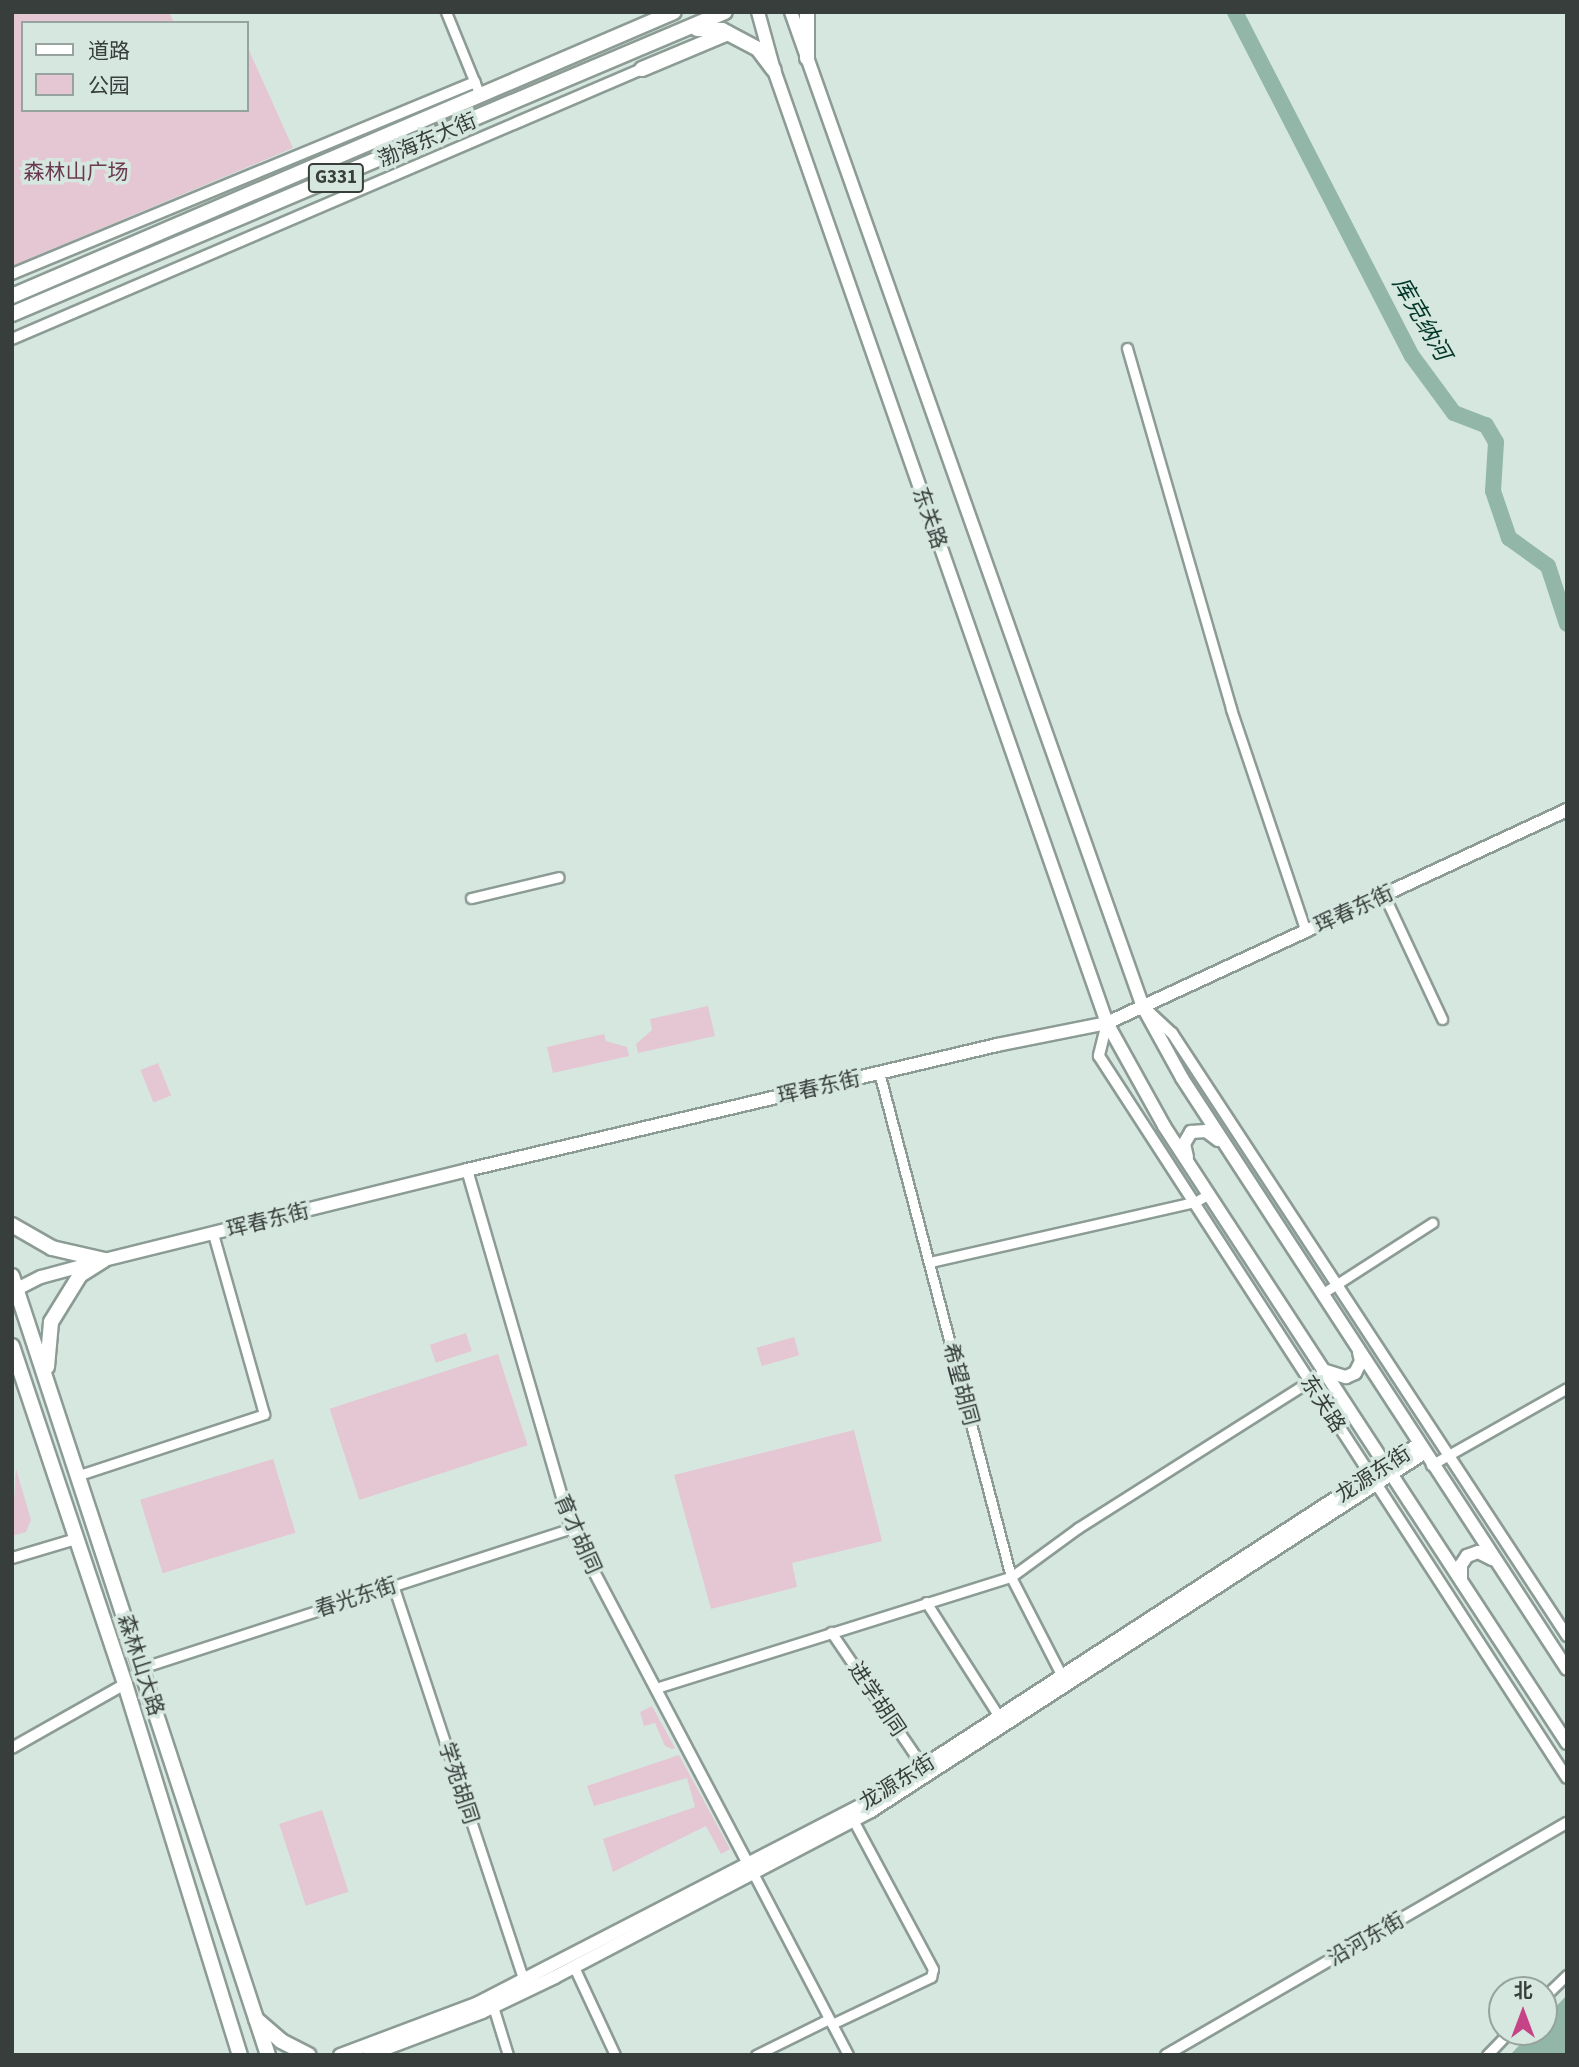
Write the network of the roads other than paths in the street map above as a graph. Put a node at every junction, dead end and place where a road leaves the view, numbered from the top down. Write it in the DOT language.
graph roads {
  1 [pos="446,12"];
  2 [pos="674,12"];
  3 [pos="725,12"];
  4 [pos="758,12"];
  5 [pos="791,12"];
  6 [pos="807,12"];
  7 [pos="652,22"];
  8 [pos="689,30"];
  9 [pos="727,33"];
  10 [pos="660,43"];
  11 [pos="807,58"];
  12 [pos="642,69"];
  13 [pos="774,70"];
  14 [pos="477,88"];
  15 [pos="12,274"];
  16 [pos="12,296"];
  17 [pos="12,314"];
  18 [pos="12,339"];
  19 [pos="1127,348"];
  20 [pos="1567,810"];
  21 [pos="559,877"];
  22 [pos="1384,895"];
  23 [pos="471,898"];
  24 [pos="1306,932"];
  25 [pos="1143,1007"];
  26 [pos="1442,1019"];
  27 [pos="1107,1023"];
  28 [pos="879,1072"];
  29 [pos="1228,1149"];
  30 [pos="1191,1167"];
  31 [pos="467,1170"];
  32 [pos="1209,1194"];
  33 [pos="1193,1202"];
  34 [pos="1432,1223"];
  35 [pos="12,1226"];
  36 [pos="213,1234"];
  37 [pos="104,1260"];
  38 [pos="930,1262"];
  39 [pos="13,1282"];
  40 [pos="1337,1284"];
  41 [pos="1323,1293"];
  42 [pos="1353,1338"];
  43 [pos="12,1346"];
  44 [pos="12,1362"];
  45 [pos="1325,1371"];
  46 [pos="1309,1382"];
  47 [pos="48,1386"];
  48 [pos="1567,1388"];
  49 [pos="28,1390"];
  50 [pos="1421,1449"];
  51 [pos="1448,1456"];
  52 [pos="1431,1465"];
  53 [pos="1389,1470"];
  54 [pos="79,1475"];
  55 [pos="1373,1481"];
  56 [pos="571,1528"];
  57 [pos="76,1539"];
  58 [pos="12,1558"];
  59 [pos="1502,1569"];
  60 [pos="1011,1577"];
  61 [pos="393,1585"];
  62 [pos="1465,1586"];
  63 [pos="926,1602"];
  64 [pos="831,1632"];
  65 [pos="1567,1636"];
  66 [pos="141,1668"];
  67 [pos="1567,1669"];
  68 [pos="1066,1682"];
  69 [pos="125,1684"];
  70 [pos="656,1688"];
  71 [pos="1000,1718"];
  72 [pos="1567,1743"];
  73 [pos="12,1748"];
  74 [pos="923,1767"];
  75 [pos="1567,1778"];
  76 [pos="851,1817"];
  77 [pos="1567,1822"];
  78 [pos="751,1869"];
  79 [pos="574,1967"];
  80 [pos="524,1980"];
  81 [pos="248,1994"];
  82 [pos="223,2001"];
  83 [pos="492,2001"];
  84 [pos="256,2018"];
  85 [pos="831,2021"];
  86 [pos="232,2029"];
  87 [pos="230,2055"];
  88 [pos="240,2055"];
  89 [pos="268,2055"];
  90 [pos="309,2055"];
  91 [pos="340,2055"];
  92 [pos="369,2055"];
  93 [pos="508,2055"];
  94 [pos="615,2055"];
  95 [pos="756,2055"];
  96 [pos="848,2055"];
  97 [pos="1166,2055"];
  1 -- 14 [label="street"];
  2 -- 7 [label="main road, 渤海东大街 / G331"];
  3 -- 8 [label="main road, 渤海东大街 / G331"];
  4 -- 13 [label="main road, 东关路"];
  5 -- 11 [label="main road, 东关路"];
  6 -- 11 [label="main road"];
  7 -- 10 [label="main road"];
  7 -- 14 [label="main road, 渤海东大街 / G331"];
  8 -- 9 [label="main road"];
  8 -- 10 [label="main road, 渤海东大街 / G331"];
  9 -- 12 [label="main road"];
  9 -- 13 [label="main road"];
  10 -- 17 [label="main road, 渤海东大街 / G331"];
  11 -- 25 [label="main road, 东关路"];
  12 -- 18 [label="street, 渤海东大街"];
  13 -- 27 [label="main road, 东关路"];
  14 -- 15 [label="street, 渤海东大街"];
  14 -- 16 [label="main road, 渤海东大街 / G331"];
  19 -- 24 [label="street"];
  20 -- 22 [label="main road, 珲春东街"];
  21 -- 23 [label="street"];
  22 -- 24 [label="main road, 珲春东街"];
  22 -- 26 [label="street"];
  24 -- 25 [label="main road, 珲春东街"];
  25 -- 27 [label="main road, 珲春东街"];
  25 -- 29 [label="main road, 东关路"];
  25 -- 40 [label="street, 东关路"];
  27 -- 28 [label="main road, 珲春东街"];
  27 -- 30 [label="main road, 东关路"];
  27 -- 33 [label="street, 东关路"];
  28 -- 31 [label="main road, 珲春东街"];
  28 -- 38 [label="street, 希望胡同"];
  29 -- 30 [label="main road"];
  29 -- 41 [label="main road, 东关路"];
  30 -- 32 [label="main road, 东关路"];
  31 -- 36 [label="main road, 珲春东街"];
  31 -- 56 [label="street, 育才胡同"];
  32 -- 33 [label="street"];
  32 -- 45 [label="main road, 东关路"];
  33 -- 38 [label="street"];
  33 -- 46 [label="street, 东关路"];
  34 -- 40 [label="street"];
  35 -- 37 [label="main road"];
  36 -- 37 [label="main road, 珲春东街"];
  36 -- 54 [label="street"];
  37 -- 39 [label="main road, 珲春东街"];
  37 -- 47 [label="main road"];
  38 -- 60 [label="street, 希望胡同"];
  39 -- 47 [label="main road, 森林山大路"];
  40 -- 41 [label="street"];
  40 -- 51 [label="street, 东关路"];
  41 -- 42 [label="main road, 东关路"];
  42 -- 45 [label="main road"];
  42 -- 50 [label="main road, 东关路"];
  43 -- 49 [label="main road, 森林山大路"];
  44 -- 49 [label="main road"];
  45 -- 46 [label="street"];
  45 -- 53 [label="main road, 东关路"];
  46 -- 55 [label="street, 东关路"];
  46 -- 60 [label="street"];
  47 -- 54 [label="main road, 森林山大路"];
  48 -- 51 [label="street"];
  49 -- 57 [label="main road, 森林山大路"];
  50 -- 52 [label="main road, 东关路"];
  50 -- 53 [label="main road, 龙源东街"];
  51 -- 52 [label="street"];
  51 -- 65 [label="street, 东关路"];
  52 -- 59 [label="main road, 东关路"];
  53 -- 55 [label="main road, 龙源东街"];
  53 -- 62 [label="main road, 东关路"];
  54 -- 66 [label="main road, 森林山大路"];
  55 -- 68 [label="main road, 龙源东街"];
  55 -- 75 [label="street, 东关路"];
  56 -- 61 [label="street, 春光东街"];
  56 -- 70 [label="street, 育才胡同"];
  57 -- 58 [label="street"];
  57 -- 69 [label="main road, 森林山大路"];
  59 -- 62 [label="main road"];
  59 -- 67 [label="main road, 东关路"];
  60 -- 63 [label="street"];
  60 -- 68 [label="street, 希望胡同"];
  61 -- 66 [label="street, 春光东街"];
  61 -- 80 [label="street, 学苑胡同"];
  62 -- 72 [label="main road, 东关路"];
  63 -- 64 [label="street"];
  63 -- 71 [label="street"];
  64 -- 70 [label="street"];
  64 -- 74 [label="street, 进学胡同"];
  66 -- 81 [label="main road, 森林山大路"];
  68 -- 71 [label="main road, 龙源东街"];
  68 -- 76 [label="main road, 龙源东街"];
  69 -- 73 [label="street"];
  69 -- 82 [label="main road, 森林山大路"];
  70 -- 78 [label="street, 育才胡同"];
  71 -- 74 [label="main road, 龙源东街"];
  74 -- 76 [label="main road, 龙源东街"];
  76 -- 78 [label="main road, 龙源东街"];
  76 -- 85 [label="street"];
  77 -- 97 [label="street, 沿河东街"];
  78 -- 79 [label="main road, 龙源东街"];
  78 -- 80 [label="main road, 龙源东街"];
  78 -- 85 [label="street"];
  79 -- 83 [label="main road, 龙源东街"];
  79 -- 94 [label="street"];
  80 -- 83 [label="main road, 龙源东街"];
  81 -- 82 [label="main road"];
  81 -- 84 [label="main road, 森林山大路"];
  82 -- 86 [label="main road, 森林山大路"];
  83 -- 91 [label="main road, 龙源东街"];
  83 -- 92 [label="main road, 龙源东街"];
  83 -- 93 [label="street"];
  84 -- 89 [label="main road, 森林山大路"];
  84 -- 90 [label="main road"];
  85 -- 95 [label="street"];
  85 -- 96 [label="street"];
  86 -- 87 [label="main road"];
  86 -- 88 [label="main road, 森林山大路"];
}
